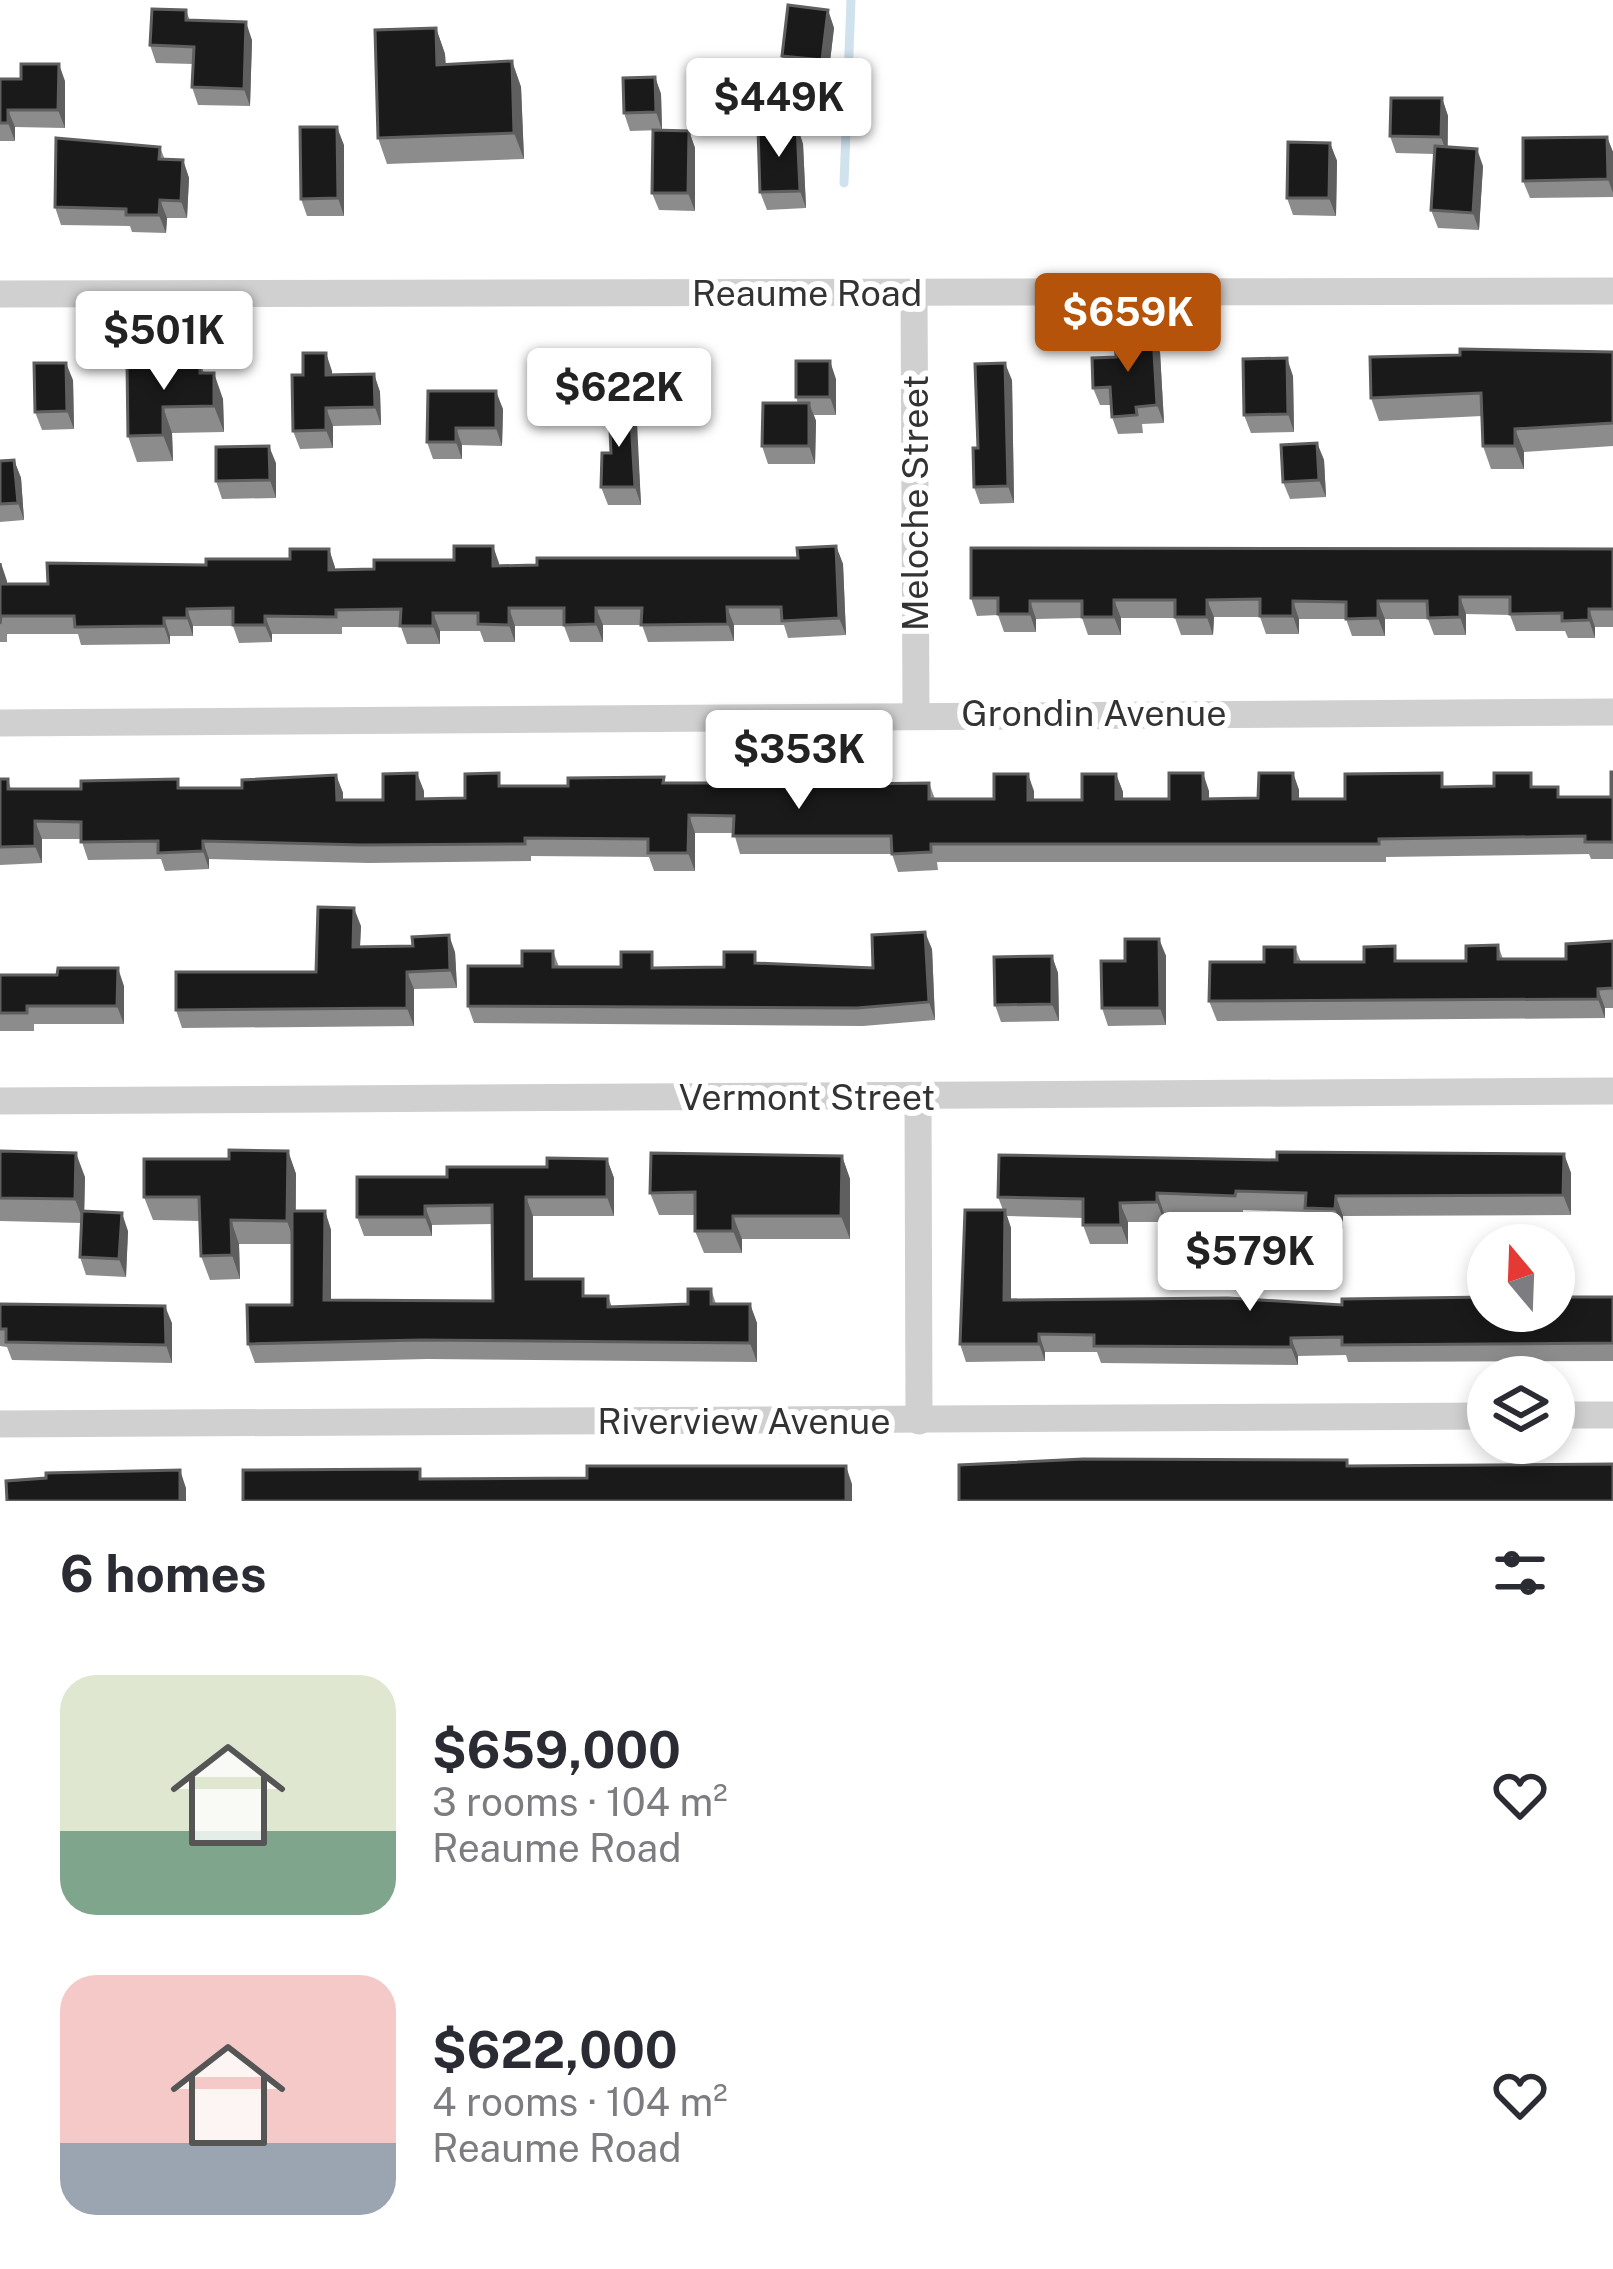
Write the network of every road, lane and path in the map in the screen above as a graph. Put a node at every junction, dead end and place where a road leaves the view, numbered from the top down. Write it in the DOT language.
graph roads {
  1 [pos="1613,291"];
  2 [pos="914,292"];
  3 [pos="0,294"];
  4 [pos="1613,712"];
  5 [pos="916,713"];
  6 [pos="0,723"];
  7 [pos="1613,1091"];
  8 [pos="918,1097"];
  9 [pos="0,1101"];
  10 [pos="1575,1415"];
  11 [pos="1613,1415"];
  12 [pos="1467,1416"];
  13 [pos="919,1420"];
  14 [pos="0,1424"];
  1 -- 2 [label="street, Reaume Road"];
  2 -- 3 [label="street, Reaume Road"];
  2 -- 5 [label="street, Meloche Street"];
  4 -- 5 [label="street, Grondin Avenue"];
  5 -- 6 [label="street, Grondin Avenue"];
  7 -- 8 [label="street, Vermont Street"];
  8 -- 9 [label="street, Vermont Street"];
  8 -- 13 [label="street"];
  10 -- 11 [label="street"];
  12 -- 13 [label="street, Riverview Avenue"];
  13 -- 14 [label="street, Riverview Avenue"];
}
